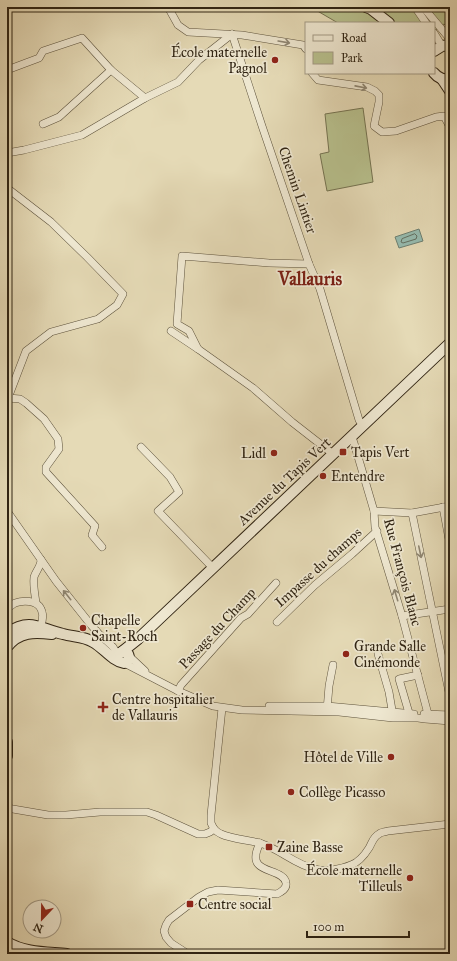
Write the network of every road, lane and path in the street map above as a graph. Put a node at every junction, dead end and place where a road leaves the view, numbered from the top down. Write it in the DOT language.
graph roads {
  1 [pos="168,7"];
  2 [pos="366,7"];
  3 [pos="380,7"];
  4 [pos="414,7"];
  5 [pos="423,7"];
  6 [pos="388,22"];
  7 [pos="395,22"];
  8 [pos="425,22"];
  9 [pos="232,34"];
  10 [pos="435,36"];
  11 [pos="450,39"];
  12 [pos="305,48"];
  13 [pos="439,48"];
  14 [pos="7,70"];
  15 [pos="111,70"];
  16 [pos="313,74"];
  17 [pos="442,78"];
  18 [pos="450,91"];
  19 [pos="145,98"];
  20 [pos="43,124"];
  21 [pos="450,127"];
  22 [pos="7,153"];
  23 [pos="7,188"];
  24 [pos="309,264"];
  25 [pos="171,331"];
  26 [pos="450,343"];
  27 [pos="198,349"];
  28 [pos="8,398"];
  29 [pos="363,426"];
  30 [pos="352,437"];
  31 [pos="141,447"];
  32 [pos="333,454"];
  33 [pos="447,507"];
  34 [pos="7,511"];
  35 [pos="374,511"];
  36 [pos="412,514"];
  37 [pos="377,531"];
  38 [pos="450,545"];
  39 [pos="102,547"];
  40 [pos="41,560"];
  41 [pos="213,568"];
  42 [pos="276,583"];
  43 [pos="34,587"];
  44 [pos="27,601"];
  45 [pos="36,603"];
  46 [pos="7,608"];
  47 [pos="450,609"];
  48 [pos="432,612"];
  49 [pos="402,616"];
  50 [pos="277,622"];
  51 [pos="41,626"];
  52 [pos="63,634"];
  53 [pos="10,640"];
  54 [pos="378,654"];
  55 [pos="123,655"];
  56 [pos="333,665"];
  57 [pos="418,675"];
  58 [pos="178,691"];
  59 [pos="450,697"];
  60 [pos="222,708"];
  61 [pos="327,709"];
  62 [pos="393,715"];
  63 [pos="407,715"];
  64 [pos="423,715"];
  65 [pos="450,716"];
  66 [pos="450,722"];
  67 [pos="7,742"];
  68 [pos="7,756"];
  69 [pos="7,808"];
  70 [pos="450,824"];
  71 [pos="214,829"];
  72 [pos="260,843"];
  73 [pos="7,942"];
  74 [pos="67,954"];
  75 [pos="188,954"];
  1 -- 9 [label="street"];
  2 -- 6 [label="main road"];
  3 -- 7 [label="main road"];
  4 -- 8 [label="street"];
  5 -- 11 [label="street"];
  9 -- 12 [label="street, one-way"];
  9 -- 19 [label="street"];
  9 -- 24 [label="street, Chemin Lintier"];
  10 -- 13 [label="street"];
  14 -- 15 [label="street"];
  15 -- 19 [label="street"];
  15 -- 20 [label="street"];
  16 -- 21 [label="street, one-way"];
  17 -- 18 [label="main road"];
  19 -- 22 [label="street"];
  23 -- 28 [label="street"];
  24 -- 27 [label="street"];
  24 -- 29 [label="street, Chemin Lintier"];
  25 -- 27 [label="street"];
  26 -- 29 [label="main road, Avenue du Tapis Vert"];
  27 -- 32 [label="street"];
  28 -- 39 [label="street"];
  29 -- 30 [label="main road, Avenue du Tapis Vert"];
  30 -- 32 [label="main road, Avenue du Tapis Vert"];
  30 -- 35 [label="street, Rue François Blanc"];
  31 -- 41 [label="street"];
  32 -- 41 [label="main road, Avenue du Tapis Vert"];
  33 -- 36 [label="street"];
  33 -- 38 [label="street"];
  34 -- 40 [label="street"];
  35 -- 36 [label="street"];
  35 -- 37 [label="street, Rue François Blanc"];
  36 -- 48 [label="street, one-way"];
  49 -- 37 [label="street, Rue François Blanc, one-way"];
  37 -- 50 [label="street, Impasse du champs"];
  40 -- 43 [label="street"];
  55 -- 40 [label="street, one-way"];
  41 -- 55 [label="main road, Avenue du Tapis Vert"];
  42 -- 58 [label="street, Passage du Champ"];
  43 -- 44 [label="street"];
  43 -- 45 [label="street"];
  44 -- 45 [label="street"];
  44 -- 46 [label="street"];
  45 -- 51 [label="street"];
  47 -- 48 [label="street"];
  48 -- 49 [label="street"];
  48 -- 59 [label="street"];
  49 -- 57 [label="street, Rue François Blanc"];
  51 -- 52 [label="main road"];
  51 -- 53 [label="main road"];
  52 -- 53 [label="main road"];
  52 -- 55 [label="main road"];
  54 -- 62 [label="street"];
  55 -- 58 [label="street"];
  56 -- 61 [label="street"];
  57 -- 63 [label="street"];
  57 -- 64 [label="street, Rue François Blanc"];
  58 -- 60 [label="street"];
  60 -- 61 [label="street"];
  60 -- 71 [label="street"];
  61 -- 62 [label="street"];
  62 -- 63 [label="street"];
  63 -- 64 [label="street"];
  64 -- 65 [label="street"];
  64 -- 66 [label="street"];
  67 -- 68 [label="main road"];
  69 -- 71 [label="street"];
  70 -- 72 [label="street"];
  71 -- 72 [label="street"];
  72 -- 75 [label="street"];
  73 -- 74 [label="main road"];
}
